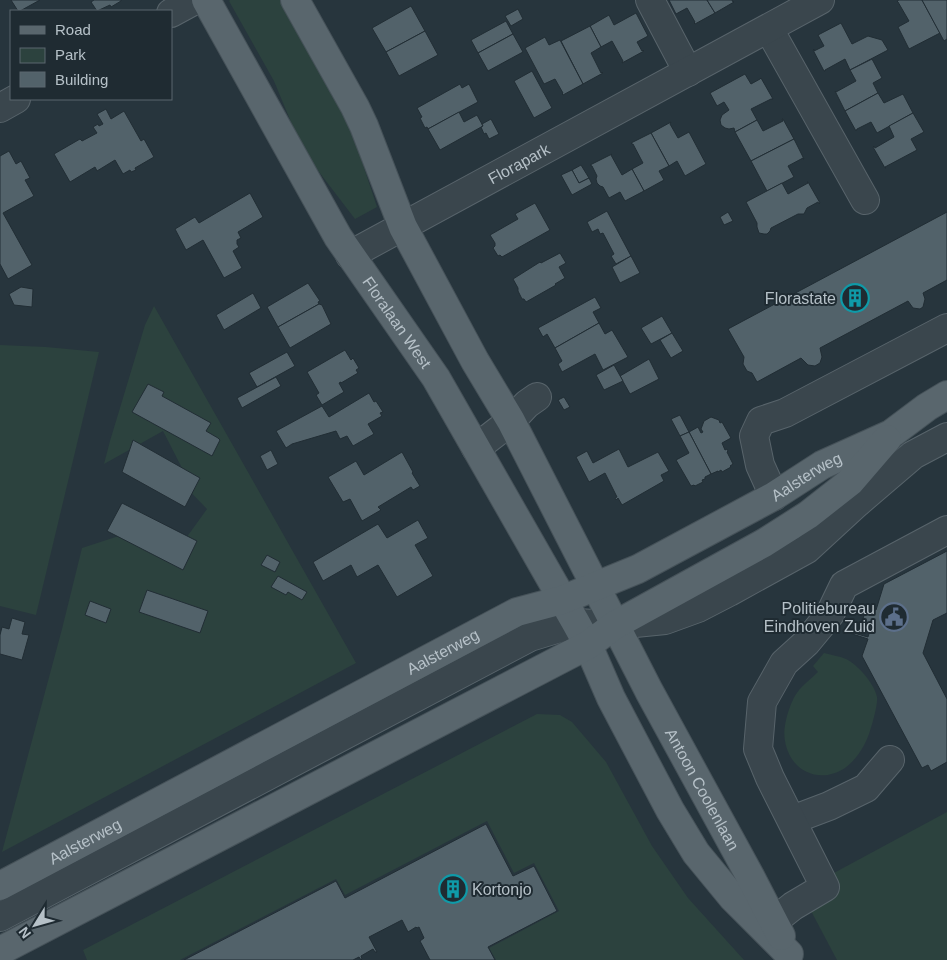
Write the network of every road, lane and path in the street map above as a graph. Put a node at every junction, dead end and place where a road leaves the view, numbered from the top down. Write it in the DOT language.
graph roads {
  1 [pos="195,0"];
  2 [pos="206,0"];
  3 [pos="295,0"];
  4 [pos="650,0"];
  5 [pos="820,0"];
  6 [pos="172,12"];
  7 [pos="769,29"];
  8 [pos="688,72"];
  9 [pos="14,100"];
  10 [pos="0,108"];
  11 [pos="865,200"];
  12 [pos="403,226"];
  13 [pos="350,255"];
  14 [pos="947,328"];
  15 [pos="947,395"];
  16 [pos="538,397"];
  17 [pos="511,421"];
  18 [pos="891,434"];
  19 [pos="947,437"];
  20 [pos="476,448"];
  21 [pos="774,496"];
  22 [pos="947,530"];
  23 [pos="596,587"];
  24 [pos="562,600"];
  25 [pos="615,625"];
  26 [pos="582,634"];
  27 [pos="890,760"];
  28 [pos="792,820"];
  29 [pos="0,886"];
  30 [pos="0,917"];
  31 [pos="774,921"];
  32 [pos="0,951"];
  33 [pos="791,957"];
  1 -- 6 [label="street"];
  2 -- 13 [label="main road, Floralaan West"];
  3 -- 12 [label="main road"];
  4 -- 8 [label="street"];
  5 -- 7 [label="street, Florapark"];
  7 -- 8 [label="street, Florapark"];
  7 -- 11 [label="street"];
  8 -- 12 [label="street, Florapark"];
  9 -- 10 [label="street"];
  12 -- 13 [label="street, Florapark"];
  12 -- 17 [label="main road"];
  13 -- 20 [label="main road, Floralaan West"];
  14 -- 21 [label="street"];
  15 -- 18 [label="main road, Aalsterweg"];
  16 -- 17 [label="street"];
  17 -- 20 [label="street"];
  17 -- 23 [label="main road"];
  18 -- 21 [label="main road, Aalsterweg"];
  18 -- 25 [label="main road, Aalsterweg"];
  19 -- 25 [label="street"];
  20 -- 24 [label="main road, Floralaan West"];
  21 -- 23 [label="main road, Aalsterweg"];
  22 -- 28 [label="street"];
  23 -- 24 [label="main road, Aalsterweg"];
  23 -- 25 [label="main road"];
  24 -- 26 [label="main road, Floralaan West"];
  24 -- 29 [label="main road, Aalsterweg"];
  25 -- 26 [label="main road, Aalsterweg"];
  25 -- 31 [label="main road, Antoon Coolenlaan"];
  26 -- 30 [label="street, Aalsterweg"];
  26 -- 32 [label="main road, Aalsterweg"];
  26 -- 33 [label="main road, Antoon Coolenlaan"];
  27 -- 28 [label="street"];
  28 -- 31 [label="street"];
  31 -- 33 [label="main road, Antoon Coolenlaan"];
}
